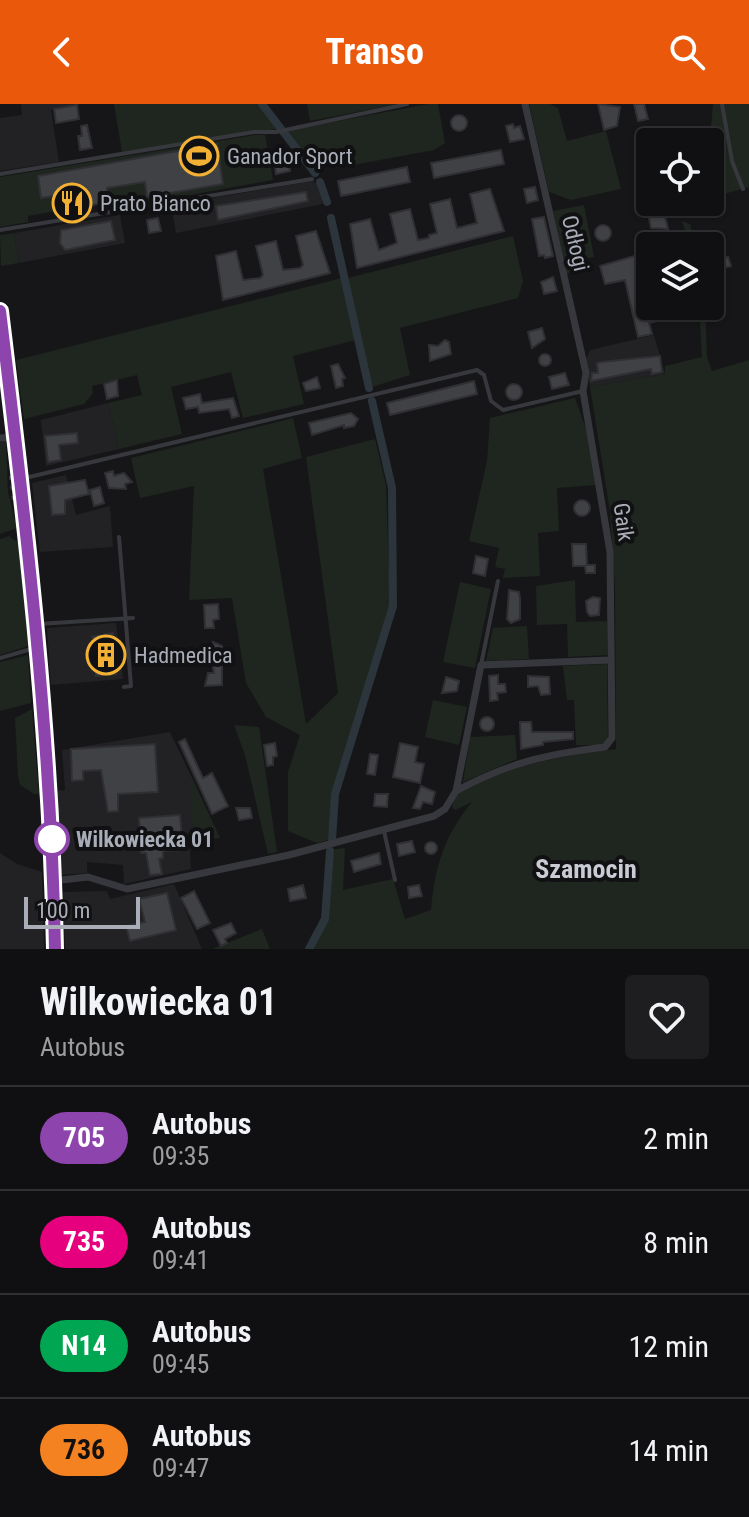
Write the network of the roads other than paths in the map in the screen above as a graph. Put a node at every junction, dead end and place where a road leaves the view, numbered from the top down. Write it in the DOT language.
graph roads {
  1 [pos="407,104"];
  2 [pos="525,104"];
  3 [pos="722,104"];
  4 [pos="0,174"];
  5 [pos="312,179"];
  6 [pos="743,189"];
  7 [pos="0,230"];
  8 [pos="0,311"];
  9 [pos="583,391"];
  10 [pos="15,437"];
  11 [pos="0,438"];
  12 [pos="19,479"];
  13 [pos="119,537"];
  14 [pos="498,581"];
  15 [pos="126,618"];
  16 [pos="133,618"];
  17 [pos="35,625"];
  18 [pos="37,647"];
  19 [pos="0,658"];
  20 [pos="610,660"];
  21 [pos="481,665"];
  22 [pos="124,687"];
  23 [pos="456,791"];
  24 [pos="384,831"];
  25 [pos="395,880"];
  26 [pos="53,881"];
  27 [pos="55,949"];
  1 -- 4 [label="lane"];
  2 -- 9 [label="street, Odłogi"];
  3 -- 6 [label="lane"];
  5 -- 7 [label="lane"];
  8 -- 10 [label="main road"];
  9 -- 12 [label="lane"];
  9 -- 20 [label="street, Gaik"];
  10 -- 11 [label="street"];
  10 -- 12 [label="main road"];
  12 -- 17 [label="main road"];
  13 -- 15 [label="lane"];
  14 -- 21 [label="lane"];
  15 -- 16 [label="lane"];
  15 -- 17 [label="lane"];
  15 -- 22 [label="lane"];
  17 -- 18 [label="main road"];
  18 -- 19 [label="lane"];
  18 -- 26 [label="main road"];
  20 -- 21 [label="street"];
  20 -- 23 [label="street, Gaik"];
  21 -- 23 [label="street"];
  23 -- 24 [label="street, Gaik"];
  24 -- 25 [label="lane"];
  24 -- 26 [label="street, Gaik"];
  26 -- 27 [label="main road"];
}
